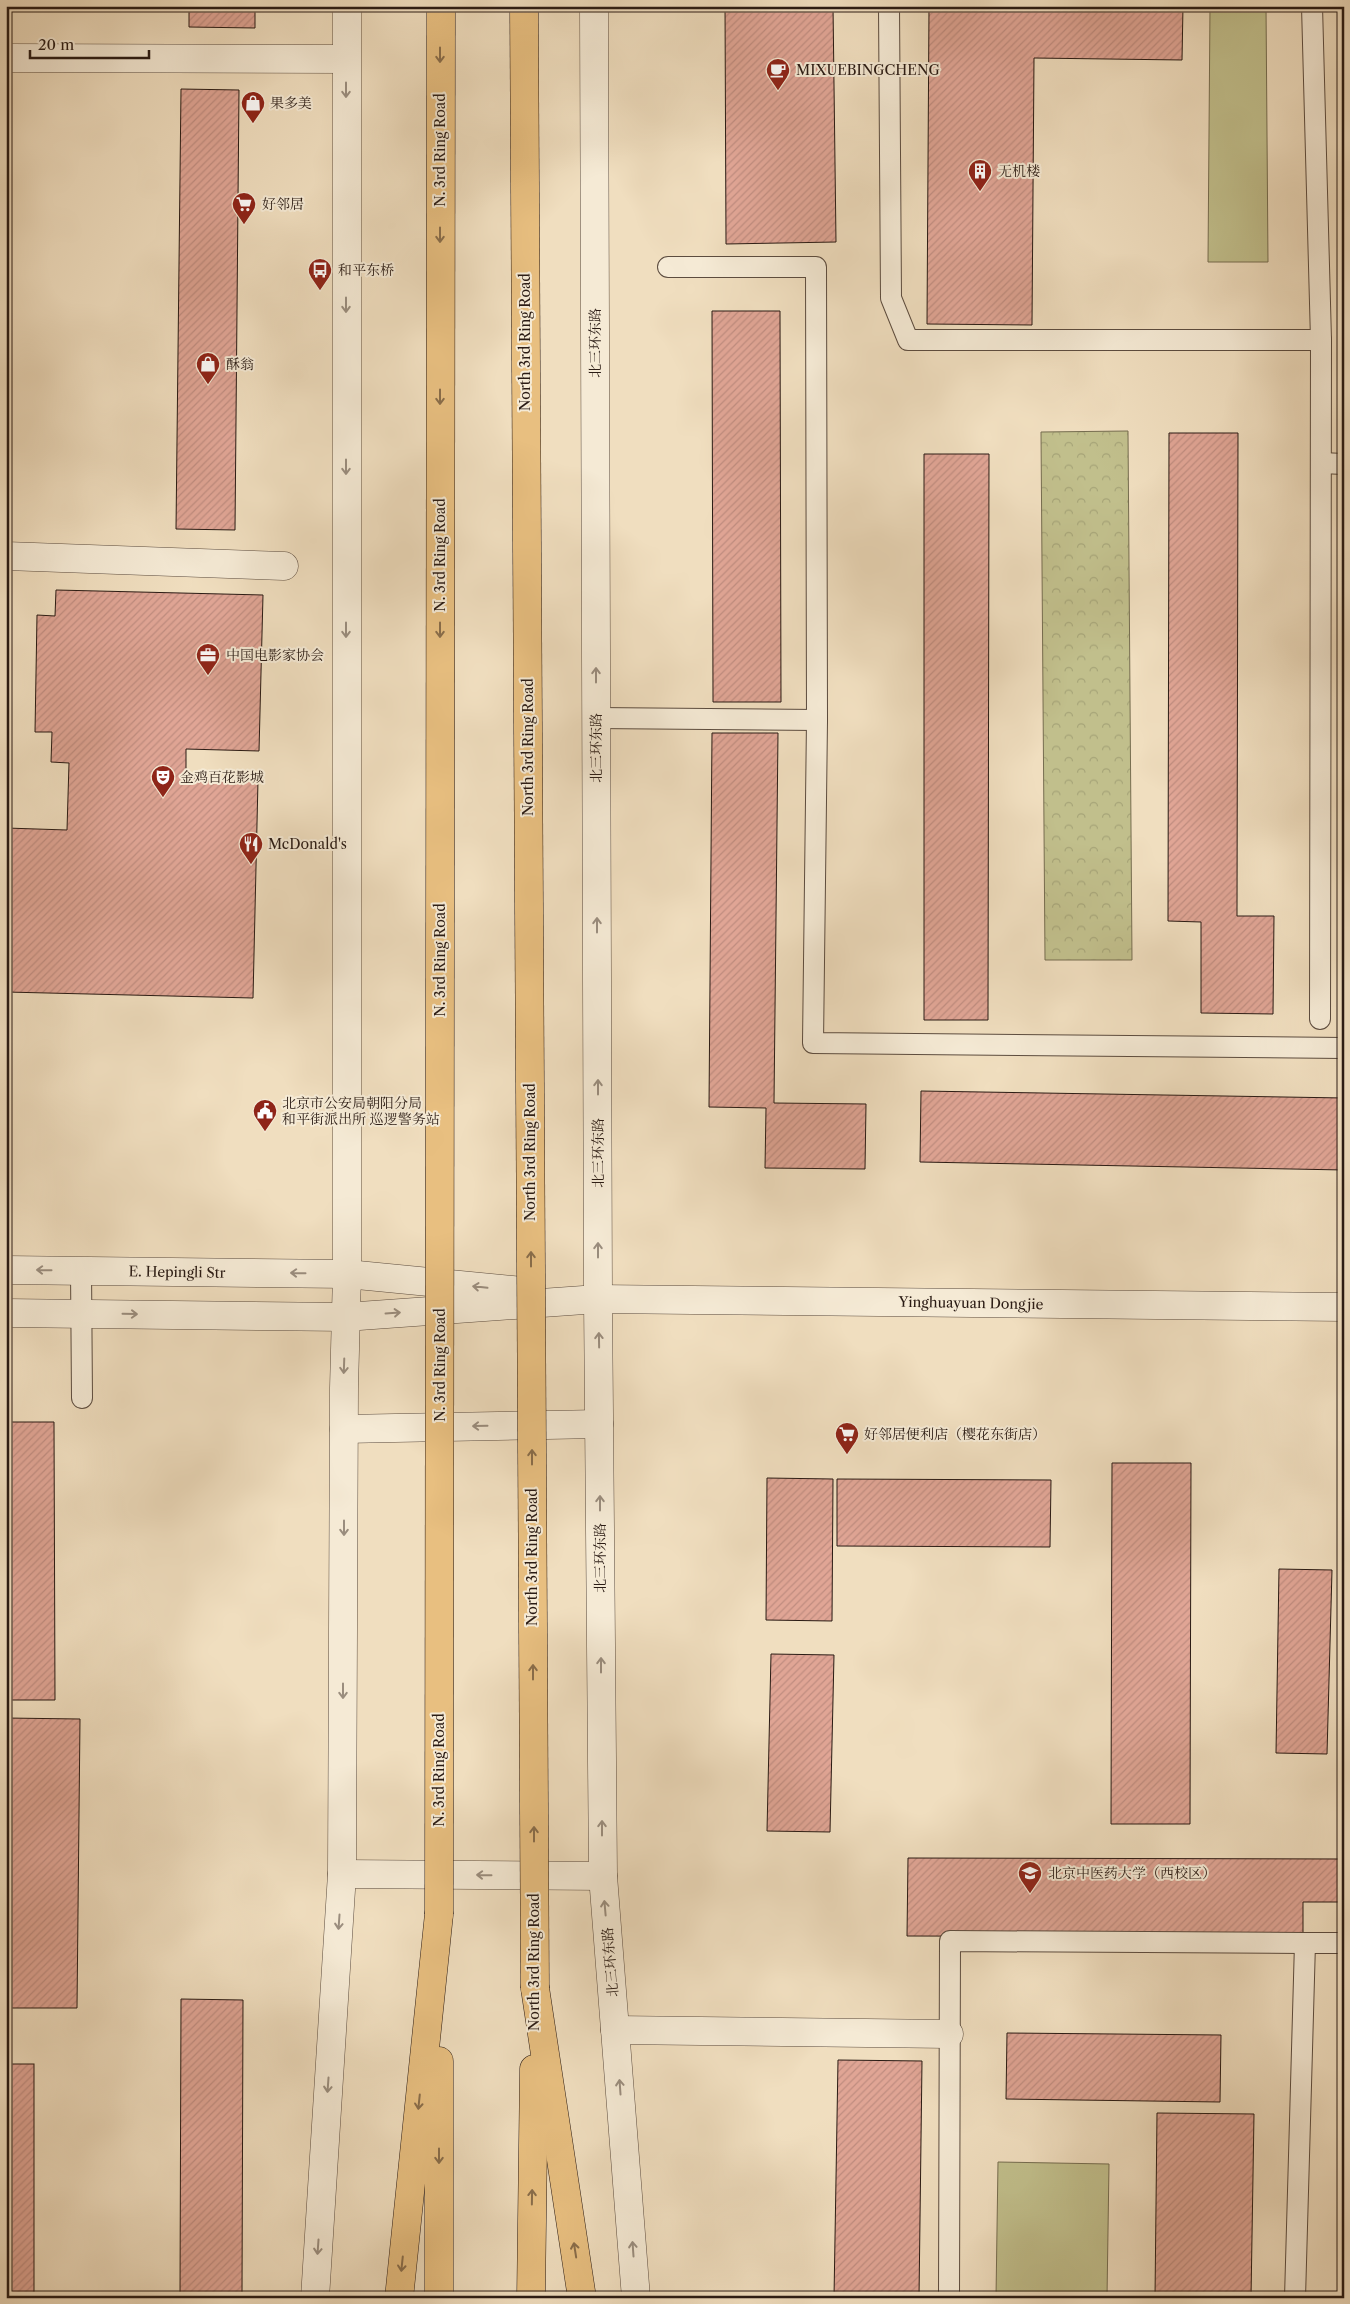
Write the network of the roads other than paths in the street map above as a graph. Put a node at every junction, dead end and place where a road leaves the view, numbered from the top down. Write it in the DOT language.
graph roads {
  1 [pos="346,6"];
  2 [pos="440,6"];
  3 [pos="524,6"];
  4 [pos="594,6"];
  5 [pos="889,6"];
  6 [pos="1312,6"];
  7 [pos="6,58"];
  8 [pos="346,59"];
  9 [pos="668,267"];
  10 [pos="1321,340"];
  11 [pos="1320,464"];
  12 [pos="1344,464"];
  13 [pos="6,556"];
  14 [pos="284,566"];
  15 [pos="596,718"];
  16 [pos="817,720"];
  17 [pos="1320,1018"];
  18 [pos="1344,1048"];
  19 [pos="6,1270"];
  20 [pos="82,1270"];
  21 [pos="347,1274"];
  22 [pos="598,1299"];
  23 [pos="1344,1307"];
  24 [pos="6,1313"];
  25 [pos="81,1314"];
  26 [pos="345,1317"];
  27 [pos="82,1398"];
  28 [pos="599,1424"];
  29 [pos="344,1429"];
  30 [pos="342,1874"];
  31 [pos="603,1876"];
  32 [pos="439,1914"];
  33 [pos="1305,1943"];
  34 [pos="1344,1943"];
  35 [pos="535,1988"];
  36 [pos="615,2030"];
  37 [pos="949,2034"];
  38 [pos="315,2298"];
  39 [pos="399,2298"];
  40 [pos="439,2298"];
  41 [pos="531,2298"];
  42 [pos="582,2298"];
  43 [pos="636,2298"];
  44 [pos="949,2298"];
  45 [pos="1296,2298"];
  1 -- 8 [label="street"];
  2 -- 32 [label="highway, N. 3rd Ring Road, one-way, bridge"];
  35 -- 3 [label="highway, North 3rd Ring Road, one-way, bridge"];
  15 -- 4 [label="street, 北三环东路, one-way"];
  5 -- 10 [label="lane"];
  6 -- 10 [label="lane"];
  7 -- 8 [label="street"];
  8 -- 21 [label="street, one-way"];
  9 -- 16 [label="lane"];
  10 -- 11 [label="lane"];
  11 -- 12 [label="lane"];
  11 -- 17 [label="lane"];
  13 -- 14 [label="street"];
  15 -- 16 [label="lane"];
  22 -- 15 [label="street, 北三环东路, one-way"];
  16 -- 18 [label="lane"];
  20 -- 19 [label="street, E. Hepingli Str, one-way"];
  21 -- 20 [label="street, E. Hepingli Str, one-way"];
  20 -- 25 [label="lane"];
  22 -- 21 [label="street, E. Hepingli Str, one-way"];
  21 -- 26 [label="street"];
  22 -- 23 [label="street, Yinghuayuan Dongjie"];
  26 -- 22 [label="street, one-way"];
  28 -- 22 [label="street, 北三环东路, one-way"];
  24 -- 25 [label="street"];
  25 -- 26 [label="street, one-way"];
  25 -- 27 [label="lane"];
  26 -- 29 [label="street, one-way"];
  28 -- 29 [label="street, one-way"];
  31 -- 28 [label="street, 北三环东路, one-way"];
  29 -- 30 [label="street, one-way"];
  31 -- 30 [label="street, one-way"];
  30 -- 38 [label="street, one-way"];
  36 -- 31 [label="street, 北三环东路, one-way"];
  32 -- 39 [label="highway, one-way"];
  32 -- 40 [label="highway, one-way"];
  33 -- 34 [label="lane"];
  33 -- 37 [label="lane"];
  33 -- 45 [label="lane"];
  41 -- 35 [label="highway, North 3rd Ring Road, one-way"];
  42 -- 35 [label="highway, one-way"];
  36 -- 37 [label="street"];
  43 -- 36 [label="street, 北三环东路, one-way"];
  37 -- 44 [label="lane"];
}
